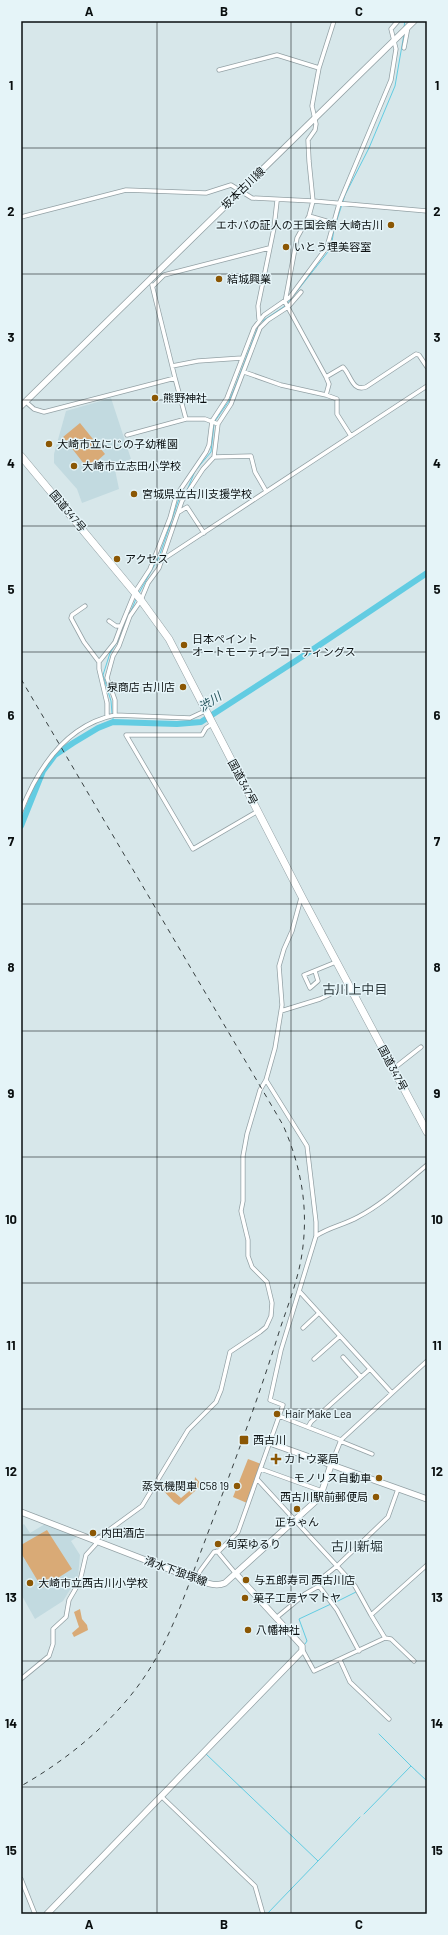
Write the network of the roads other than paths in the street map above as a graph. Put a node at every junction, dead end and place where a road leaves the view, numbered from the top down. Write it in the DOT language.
graph roads {
  1 [pos="334,21"];
  2 [pos="398,21"];
  3 [pos="414,21"];
  4 [pos="408,26"];
  5 [pos="394,39"];
  6 [pos="404,48"];
  7 [pos="319,68"];
  8 [pos="219,70"];
  9 [pos="314,118"];
  10 [pos="240,191"];
  11 [pos="278,201"];
  12 [pos="313,201"];
  13 [pos="342,204"];
  14 [pos="427,211"];
  15 [pos="308,216"];
  16 [pos="21,217"];
  17 [pos="333,223"];
  18 [pos="269,248"];
  19 [pos="151,284"];
  20 [pos="301,292"];
  21 [pos="286,304"];
  22 [pos="259,319"];
  23 [pos="245,360"];
  24 [pos="172,366"];
  25 [pos="427,367"];
  26 [pos="244,372"];
  27 [pos="326,377"];
  28 [pos="175,378"];
  29 [pos="427,386"];
  30 [pos="326,394"];
  31 [pos="26,402"];
  32 [pos="21,406"];
  33 [pos="186,419"];
  34 [pos="215,422"];
  35 [pos="127,435"];
  36 [pos="351,436"];
  37 [pos="21,456"];
  38 [pos="214,457"];
  39 [pos="266,492"];
  40 [pos="179,512"];
  41 [pos="204,533"];
  42 [pos="162,560"];
  43 [pos="138,596"];
  44 [pos="85,606"];
  45 [pos="109,621"];
  46 [pos="121,626"];
  47 [pos="99,662"];
  48 [pos="205,712"];
  49 [pos="114,715"];
  50 [pos="108,716"];
  51 [pos="211,723"];
  52 [pos="258,811"];
  53 [pos="21,812"];
  54 [pos="302,897"];
  55 [pos="336,962"];
  56 [pos="315,971"];
  57 [pos="348,986"];
  58 [pos="281,1010"];
  59 [pos="421,1046"];
  60 [pos="393,1069"];
  61 [pos="266,1080"];
  62 [pos="427,1132"];
  63 [pos="427,1165"];
  64 [pos="316,1236"];
  65 [pos="300,1292"];
  66 [pos="319,1313"];
  67 [pos="303,1328"];
  68 [pos="340,1336"];
  69 [pos="343,1357"];
  70 [pos="314,1359"];
  71 [pos="427,1361"];
  72 [pos="370,1369"];
  73 [pos="361,1377"];
  74 [pos="392,1393"];
  75 [pos="279,1416"];
  76 [pos="308,1427"];
  77 [pos="341,1440"];
  78 [pos="270,1443"];
  79 [pos="372,1454"];
  80 [pos="331,1465"];
  81 [pos="261,1469"];
  82 [pos="257,1479"];
  83 [pos="398,1489"];
  84 [pos="322,1491"];
  85 [pos="427,1499"];
  86 [pos="21,1512"];
  87 [pos="295,1520"];
  88 [pos="95,1541"];
  89 [pos="216,1551"];
  90 [pos="427,1565"];
  91 [pos="337,1566"];
  92 [pos="236,1574"];
  93 [pos="197,1579"];
  94 [pos="319,1586"];
  95 [pos="371,1615"];
  96 [pos="276,1618"];
  97 [pos="385,1638"];
  98 [pos="302,1649"];
  99 [pos="359,1651"];
  100 [pos="340,1660"];
  101 [pos="414,1661"];
  102 [pos="21,1679"];
  103 [pos="389,1719"];
  104 [pos="161,1796"];
  105 [pos="21,1879"];
  106 [pos="36,1914"];
  107 [pos="47,1914"];
  108 [pos="263,1914"];
  1 -- 7 [label="street"];
  2 -- 5 [label="street"];
  3 -- 4 [label="main road, 坂本古川線"];
  4 -- 5 [label="main road, 坂本古川線"];
  4 -- 6 [label="street"];
  5 -- 9 [label="main road, 坂本古川線"];
  5 -- 13 [label="street"];
  7 -- 8 [label="street"];
  7 -- 9 [label="street"];
  9 -- 10 [label="main road, 坂本古川線"];
  9 -- 12 [label="street"];
  10 -- 11 [label="street"];
  10 -- 16 [label="street"];
  10 -- 19 [label="main road, 坂本古川線"];
  11 -- 12 [label="street"];
  11 -- 18 [label="street"];
  12 -- 13 [label="street"];
  12 -- 15 [label="street"];
  13 -- 14 [label="street"];
  13 -- 17 [label="street"];
  15 -- 17 [label="street"];
  15 -- 21 [label="street"];
  17 -- 21 [label="street"];
  18 -- 19 [label="street"];
  18 -- 22 [label="street"];
  19 -- 24 [label="street"];
  19 -- 31 [label="main road, 坂本古川線"];
  20 -- 21 [label="street"];
  21 -- 22 [label="street"];
  21 -- 23 [label="street"];
  21 -- 27 [label="street"];
  22 -- 23 [label="street"];
  23 -- 24 [label="street"];
  23 -- 26 [label="street"];
  23 -- 34 [label="street"];
  24 -- 28 [label="street"];
  25 -- 27 [label="street"];
  26 -- 30 [label="street"];
  26 -- 34 [label="street"];
  27 -- 30 [label="street"];
  28 -- 31 [label="street"];
  28 -- 33 [label="street"];
  29 -- 36 [label="street"];
  30 -- 36 [label="street"];
  31 -- 32 [label="main road, 坂本古川線"];
  33 -- 34 [label="street"];
  33 -- 35 [label="street"];
  34 -- 38 [label="street"];
  34 -- 43 [label="street"];
  36 -- 39 [label="street"];
  37 -- 43 [label="highway, 国道347号"];
  38 -- 39 [label="street"];
  38 -- 40 [label="street"];
  39 -- 41 [label="street"];
  40 -- 41 [label="street"];
  40 -- 42 [label="street"];
  41 -- 42 [label="street"];
  42 -- 43 [label="street"];
  43 -- 46 [label="street"];
  43 -- 48 [label="highway, 国道347号"];
  43 -- 49 [label="street"];
  44 -- 47 [label="street"];
  45 -- 46 [label="street"];
  46 -- 47 [label="street"];
  47 -- 50 [label="street"];
  48 -- 49 [label="street"];
  48 -- 51 [label="highway, 国道347号"];
  49 -- 50 [label="street"];
  50 -- 53 [label="street"];
  51 -- 52 [label="highway, 国道347号"];
  51 -- 52 [label="street"];
  52 -- 54 [label="highway, 国道347号"];
  54 -- 55 [label="highway, 国道347号"];
  54 -- 58 [label="street"];
  55 -- 56 [label="street"];
  55 -- 57 [label="highway, 国道347号"];
  56 -- 56 [label="street"];
  57 -- 58 [label="street"];
  57 -- 60 [label="highway, 国道347号"];
  58 -- 61 [label="street"];
  59 -- 60 [label="street"];
  60 -- 62 [label="highway, 国道347号"];
  61 -- 64 [label="street"];
  61 -- 88 [label="street"];
  63 -- 64 [label="street"];
  64 -- 65 [label="street"];
  65 -- 66 [label="street"];
  65 -- 75 [label="street"];
  66 -- 67 [label="street"];
  66 -- 68 [label="street"];
  68 -- 70 [label="street"];
  68 -- 72 [label="street"];
  69 -- 73 [label="street"];
  71 -- 74 [label="street"];
  72 -- 73 [label="street"];
  72 -- 74 [label="street"];
  73 -- 76 [label="street"];
  74 -- 77 [label="street"];
  75 -- 76 [label="street"];
  75 -- 78 [label="street"];
  76 -- 77 [label="street"];
  77 -- 79 [label="street"];
  77 -- 80 [label="street"];
  78 -- 80 [label="main road"];
  78 -- 81 [label="street"];
  80 -- 83 [label="main road"];
  80 -- 84 [label="main road, 清水下狼塚線"];
  81 -- 82 [label="street"];
  81 -- 84 [label="street"];
  82 -- 87 [label="street"];
  82 -- 89 [label="street"];
  83 -- 85 [label="main road"];
  83 -- 91 [label="street"];
  84 -- 87 [label="main road, 清水下狼塚線"];
  86 -- 88 [label="main road, 清水下狼塚線"];
  87 -- 91 [label="street"];
  87 -- 92 [label="main road, 清水下狼塚線"];
  88 -- 93 [label="main road, 清水下狼塚線"];
  88 -- 102 [label="street"];
  89 -- 92 [label="street"];
  89 -- 93 [label="street"];
  90 -- 95 [label="street"];
  91 -- 94 [label="street"];
  91 -- 95 [label="street"];
  92 -- 93 [label="main road, 清水下狼塚線"];
  92 -- 96 [label="main road"];
  94 -- 96 [label="street"];
  94 -- 99 [label="street"];
  95 -- 97 [label="street"];
  96 -- 98 [label="main road"];
  97 -- 99 [label="street"];
  97 -- 101 [label="street"];
  98 -- 100 [label="street"];
  98 -- 104 [label="main road"];
  99 -- 100 [label="street"];
  100 -- 103 [label="street"];
  104 -- 107 [label="main road"];
  104 -- 108 [label="street"];
  105 -- 106 [label="street"];
}
